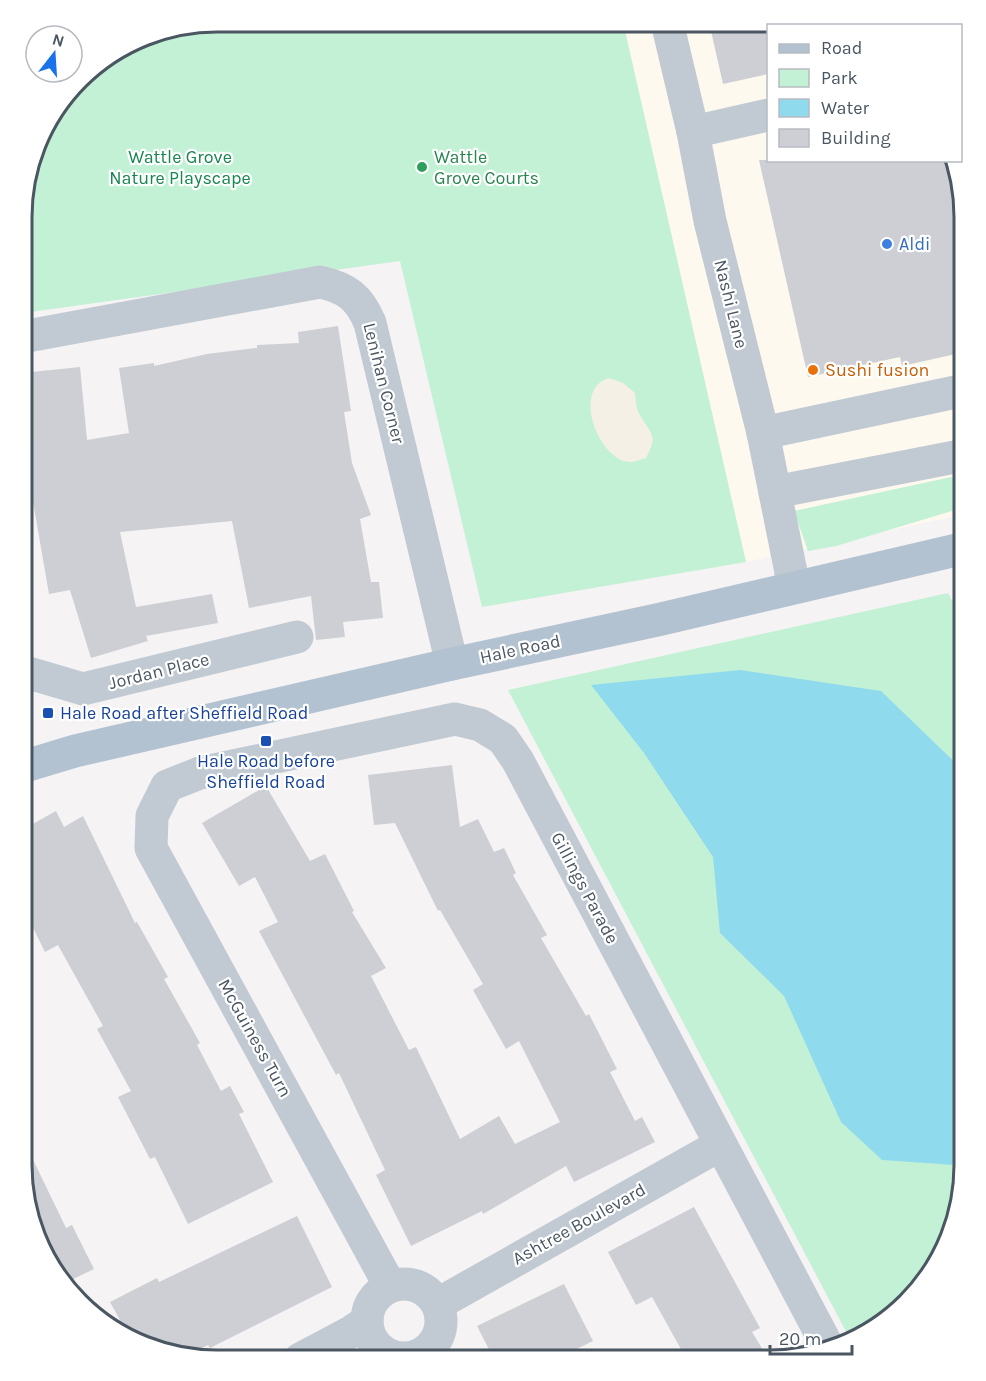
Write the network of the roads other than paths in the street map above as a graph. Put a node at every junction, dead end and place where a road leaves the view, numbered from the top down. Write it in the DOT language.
graph roads {
  1 [pos="669,32"];
  2 [pos="767,116"];
  3 [pos="693,132"];
  4 [pos="31,335"];
  5 [pos="954,392"];
  6 [pos="763,433"];
  7 [pos="954,457"];
  8 [pos="775,492"];
  9 [pos="954,551"];
  10 [pos="794,587"];
  11 [pos="297,637"];
  12 [pos="452,664"];
  13 [pos="31,674"];
  14 [pos="75,751"];
  15 [pos="31,758"];
  16 [pos="31,764"];
  17 [pos="167,786"];
  18 [pos="720,1144"];
  19 [pos="390,1286"];
  20 [pos="438,1304"];
  21 [pos="367,1322"];
  22 [pos="825,1341"];
  23 [pos="319,1349"];
  24 [pos="376,1349"];
  25 [pos="430,1349"];
  1 -- 3 [label="street, Nashi Lane"];
  2 -- 3 [label="street"];
  3 -- 6 [label="street, Nashi Lane"];
  4 -- 12 [label="street, Lenihan Corner"];
  5 -- 6 [label="street"];
  6 -- 8 [label="street, Nashi Lane"];
  7 -- 8 [label="street"];
  8 -- 10 [label="street, Nashi Lane"];
  9 -- 10 [label="main road, Hale Road"];
  10 -- 12 [label="main road, Hale Road"];
  11 -- 13 [label="street, Jordan Place"];
  12 -- 14 [label="main road, Hale Road"];
  14 -- 15 [label="main road, Hale Road"];
  14 -- 16 [label="main road, Hale Road"];
  17 -- 18 [label="street, Gillings Parade"];
  17 -- 19 [label="street, McGuiness Turn"];
  18 -- 20 [label="street, Ashtree Boulevard"];
  18 -- 22 [label="street, Gillings Parade"];
  19 -- 20 [label="street"];
  19 -- 21 [label="street"];
  20 -- 25 [label="street"];
  21 -- 23 [label="street"];
  21 -- 24 [label="street"];
}
